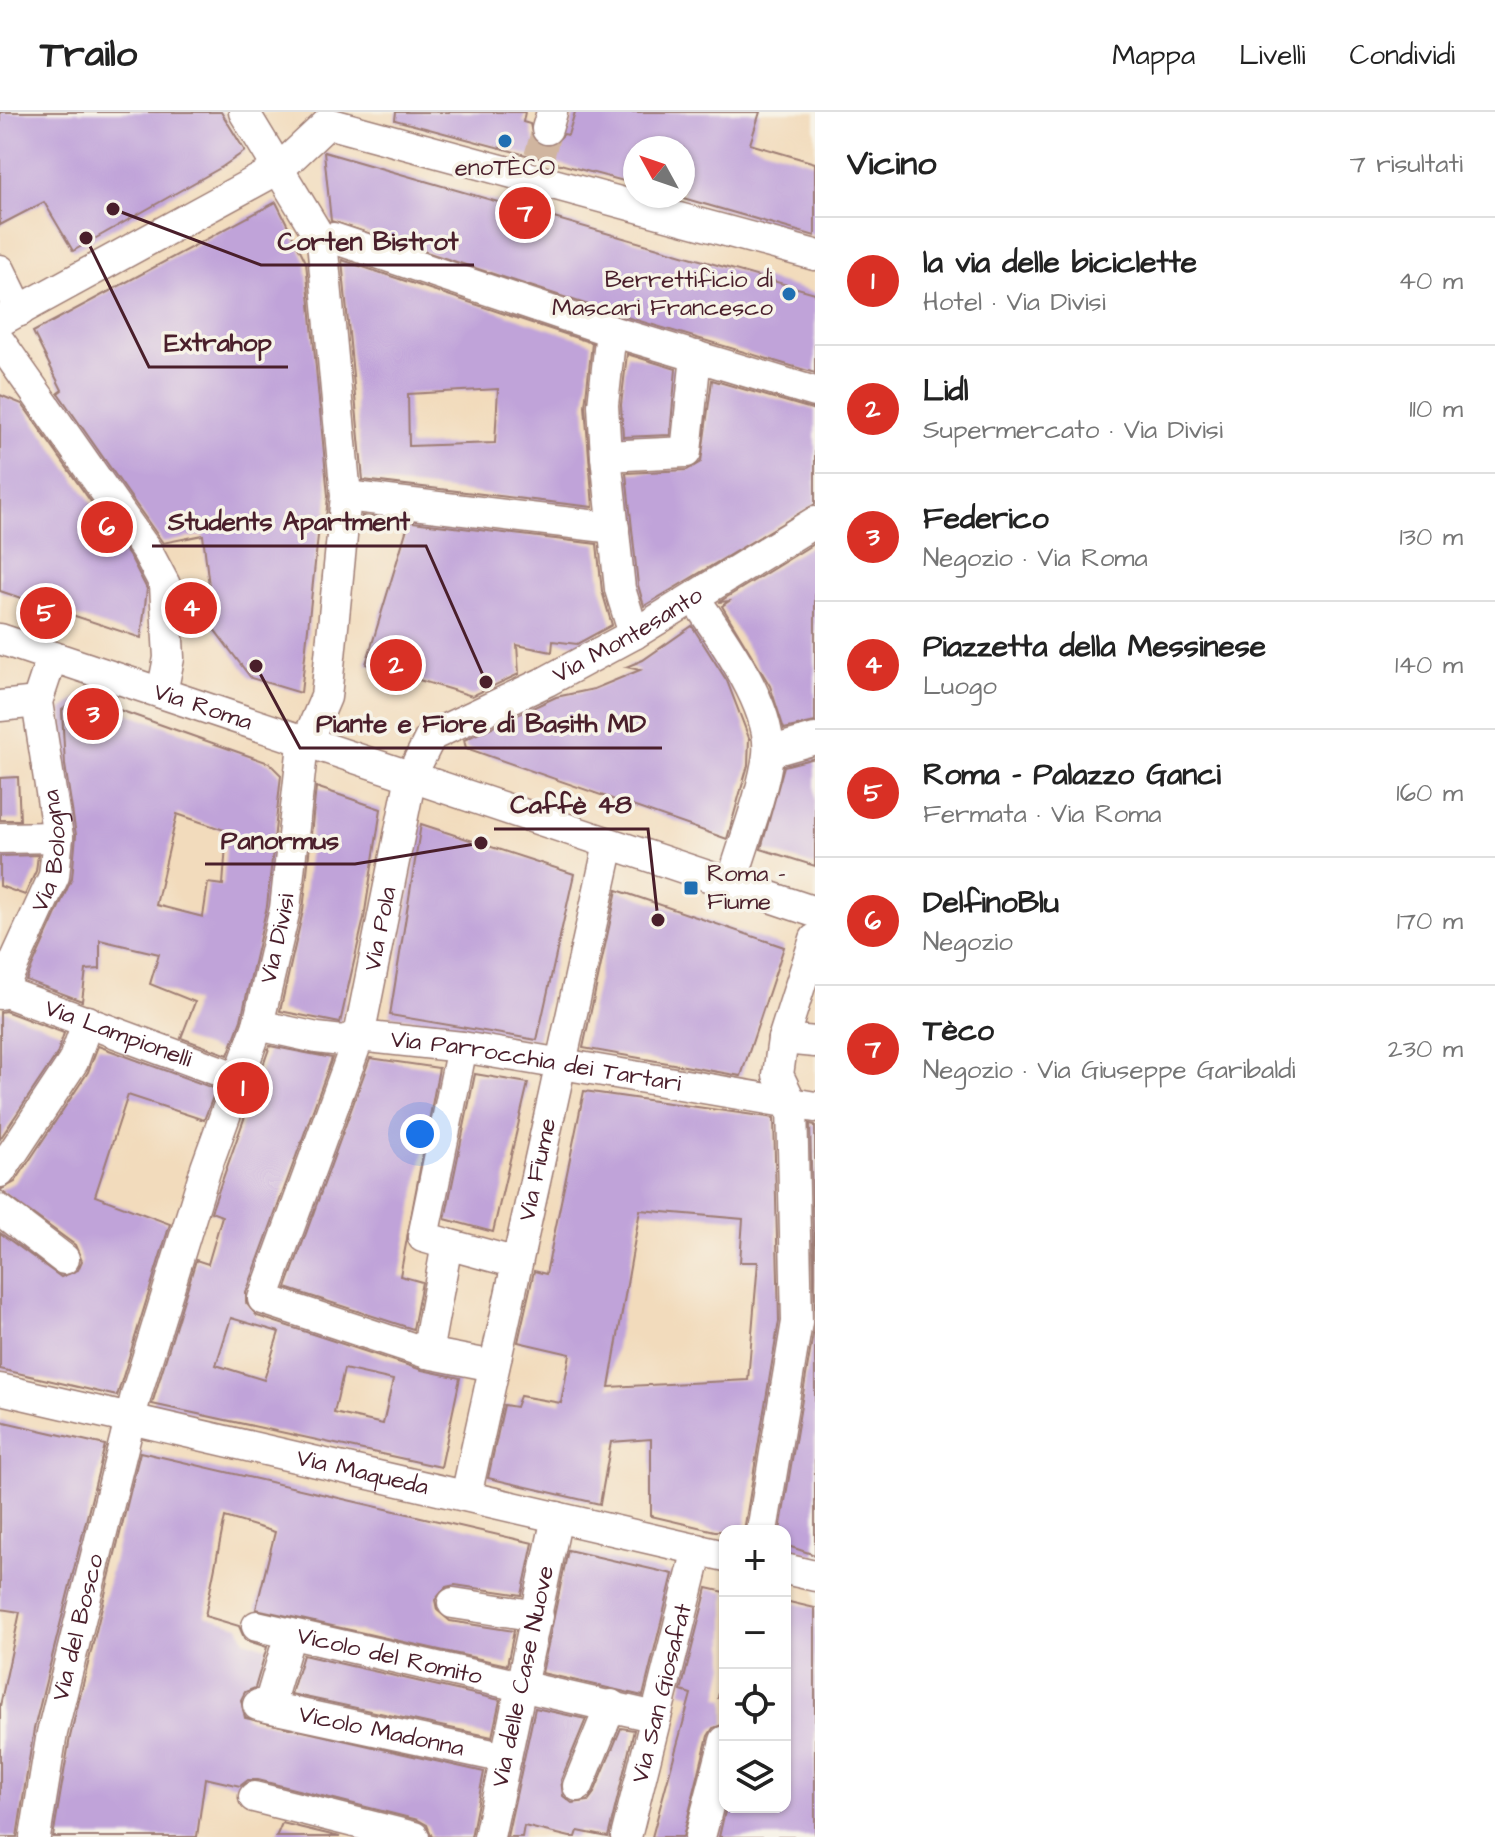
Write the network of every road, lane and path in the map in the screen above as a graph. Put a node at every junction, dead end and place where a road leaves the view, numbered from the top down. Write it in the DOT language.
graph roads {
  1 [pos="244,112"];
  2 [pos="328,117"];
  3 [pos="543,144"];
  4 [pos="280,168"];
  5 [pos="322,241"];
  6 [pos="815,255"];
  7 [pos="0,270"];
  8 [pos="10,316"];
  9 [pos="611,331"];
  10 [pos="0,342"];
  11 [pos="696,356"];
  12 [pos="815,392"];
  13 [pos="606,456"];
  14 [pos="346,496"];
  15 [pos="815,522"];
  16 [pos="614,528"];
  17 [pos="695,599"];
  18 [pos="634,634"];
  19 [pos="0,639"];
  20 [pos="52,657"];
  21 [pos="162,693"];
  22 [pos="37,702"];
  23 [pos="0,706"];
  24 [pos="815,739"];
  25 [pos="309,742"];
  26 [pos="769,752"];
  27 [pos="411,776"];
  28 [pos="58,837"];
  29 [pos="0,838"];
  30 [pos="609,844"];
  31 [pos="731,885"];
  32 [pos="815,912"];
  33 [pos="815,939"];
  34 [pos="1,992"];
  35 [pos="88,1021"];
  36 [pos="258,1025"];
  37 [pos="359,1036"];
  38 [pos="783,1039"];
  39 [pos="815,1042"];
  40 [pos="462,1047"];
  41 [pos="560,1065"];
  42 [pos="238,1078"];
  43 [pos="803,1106"];
  44 [pos="0,1172"];
  45 [pos="0,1210"];
  46 [pos="447,1244"];
  47 [pos="64,1259"];
  48 [pos="805,1262"];
  49 [pos="517,1263"];
  50 [pos="427,1353"];
  51 [pos="494,1366"];
  52 [pos="0,1389"];
  53 [pos="131,1419"];
  54 [pos="466,1496"];
  55 [pos="557,1517"];
  56 [pos="763,1525"];
  57 [pos="712,1552"];
  58 [pos="791,1570"];
  59 [pos="815,1576"];
  60 [pos="453,1603"];
  61 [pos="538,1616"];
  62 [pos="257,1626"];
  63 [pos="290,1634"];
  64 [pos="523,1686"];
  65 [pos="611,1705"];
  66 [pos="656,1717"];
  67 [pos="506,1758"];
  68 [pos="719,1764"];
  69 [pos="578,1786"];
  70 [pos="254,1797"];
  71 [pos="35,1837"];
  72 [pos="414,1837"];
  73 [pos="489,1837"];
  74 [pos="626,1837"];
  75 [pos="700,1837"];
  1 -- 4 [label="street, Via Divisi"];
  2 -- 3 [label="street"];
  2 -- 4 [label="street"];
  3 -- 6 [label="street"];
  4 -- 5 [label="street, Via Divisi"];
  4 -- 8 [label="street"];
  5 -- 9 [label="street"];
  5 -- 14 [label="street, Via Divisi"];
  7 -- 8 [label="street"];
  9 -- 11 [label="street"];
  9 -- 13 [label="street"];
  10 -- 21 [label="street"];
  11 -- 12 [label="street"];
  11 -- 13 [label="street"];
  13 -- 16 [label="street"];
  14 -- 16 [label="street"];
  14 -- 25 [label="street, Via Divisi"];
  15 -- 17 [label="street, Via Montesanto"];
  16 -- 18 [label="street"];
  17 -- 18 [label="street, Via Montesanto"];
  17 -- 26 [label="street"];
  18 -- 27 [label="street, Via Montesanto"];
  19 -- 20 [label="street, Via Roma"];
  20 -- 21 [label="street, Via Roma"];
  20 -- 22 [label="street, Via Bologna"];
  21 -- 25 [label="street, Via Roma"];
  22 -- 23 [label="street"];
  22 -- 28 [label="street, Via Bologna"];
  24 -- 26 [label="street"];
  25 -- 27 [label="street, Via Roma"];
  25 -- 36 [label="street, Via Divisi"];
  26 -- 31 [label="street"];
  27 -- 30 [label="street, Via Roma"];
  27 -- 37 [label="street, Via Pola"];
  28 -- 29 [label="street"];
  28 -- 34 [label="street, Via Bologna"];
  30 -- 31 [label="street, Via Roma"];
  30 -- 41 [label="street, Via Fiume"];
  31 -- 32 [label="street, Via Roma"];
  33 -- 38 [label="street"];
  34 -- 35 [label="street, Via Lampionelli"];
  35 -- 42 [label="street, Via Lampionelli"];
  35 -- 44 [label="street"];
  36 -- 37 [label="street, Via Parrocchia dei Tartari"];
  36 -- 42 [label="street, Via Divisi"];
  37 -- 40 [label="street, Via Parrocchia dei Tartari"];
  37 -- 50 [label="street, Via Pola"];
  38 -- 39 [label="street"];
  38 -- 43 [label="street"];
  40 -- 41 [label="street, Via Parrocchia dei Tartari"];
  40 -- 46 [label="street"];
  41 -- 43 [label="street, Via Parrocchia dei Tartari"];
  41 -- 49 [label="street, Via Fiume"];
  42 -- 53 [label="street, Via Divisi"];
  43 -- 48 [label="street"];
  45 -- 47 [label="street"];
  46 -- 49 [label="street"];
  46 -- 50 [label="street"];
  48 -- 56 [label="street"];
  49 -- 51 [label="street, Via Fiume"];
  50 -- 51 [label="street"];
  51 -- 54 [label="street, Via Fiume"];
  52 -- 53 [label="street, Via Maqueda"];
  53 -- 54 [label="street, Via Maqueda"];
  53 -- 71 [label="street, Via del Bosco"];
  54 -- 55 [label="street, Via Maqueda"];
  55 -- 57 [label="street, Via Maqueda"];
  55 -- 61 [label="street, Via delle Case Nuove"];
  57 -- 66 [label="street, Via San Giosafat"];
  58 -- 59 [label="street"];
  60 -- 61 [label="street"];
  61 -- 64 [label="street, Via delle Case Nuove"];
  62 -- 63 [label="street, Vicolo del Romito"];
  63 -- 64 [label="street, Vicolo del Romito"];
  63 -- 67 [label="street, Vicolo Madonna"];
  64 -- 65 [label="street, Vicolo del Romito"];
  64 -- 67 [label="street, Via delle Case Nuove"];
  65 -- 66 [label="street, Vicolo del Romito"];
  65 -- 69 [label="street"];
  66 -- 74 [label="street, Via San Giosafat"];
  67 -- 73 [label="street, Via delle Case Nuove"];
  68 -- 75 [label="street"];
  70 -- 72 [label="street"];
}
